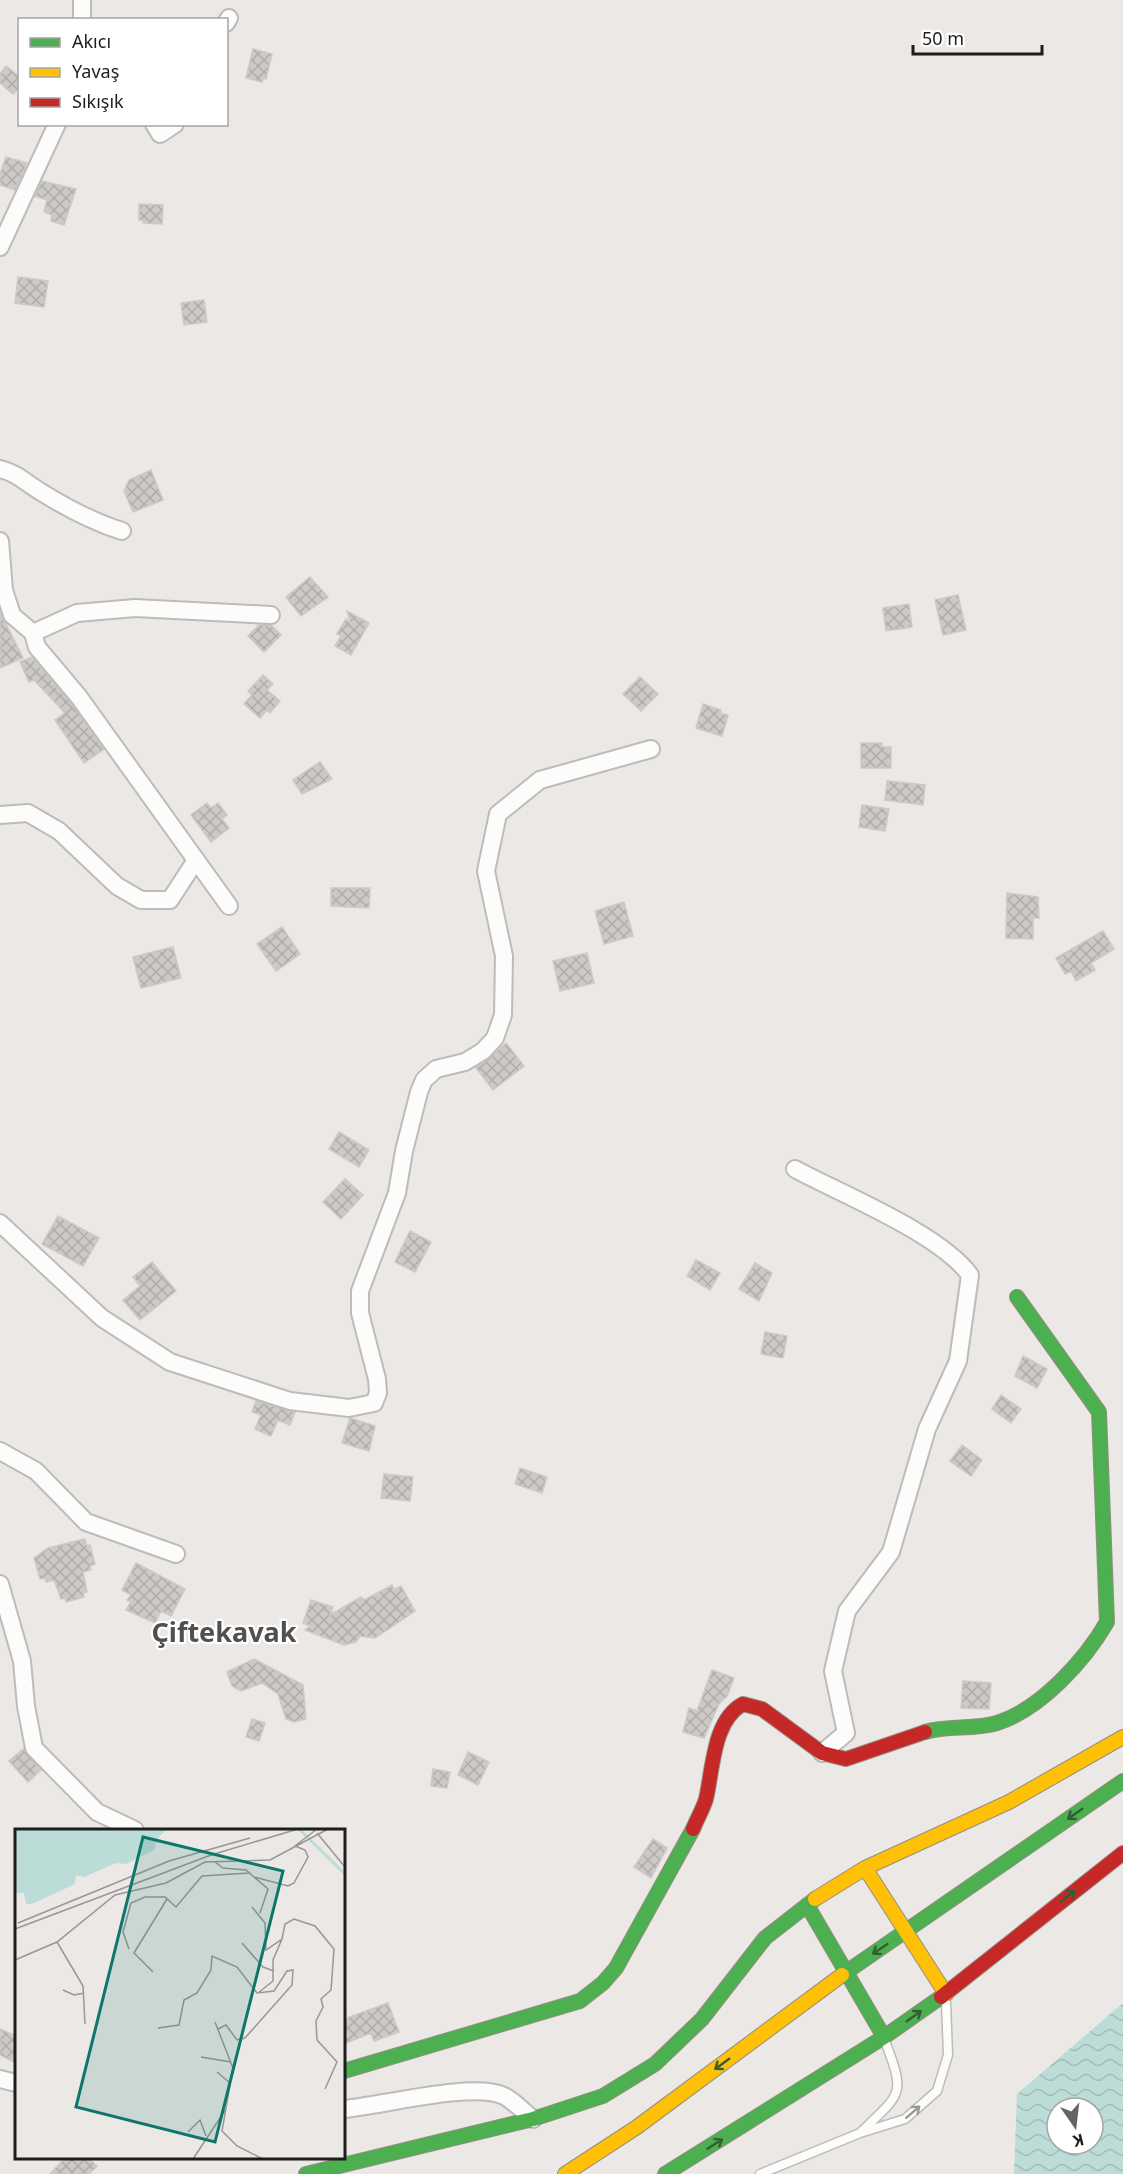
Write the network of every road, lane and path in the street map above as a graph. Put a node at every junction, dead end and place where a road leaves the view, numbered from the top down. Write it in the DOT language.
graph roads {
  1 [pos="82,0"];
  2 [pos="82,18"];
  3 [pos="56,126"];
  4 [pos="155,126"];
  5 [pos="172,126"];
  6 [pos="0,247"];
  7 [pos="0,469"];
  8 [pos="122,531"];
  9 [pos="0,541"];
  10 [pos="271,615"];
  11 [pos="33,633"];
  12 [pos="651,749"];
  13 [pos="0,815"];
  14 [pos="196,860"];
  15 [pos="229,906"];
  16 [pos="795,1168"];
  17 [pos="0,1223"];
  18 [pos="1017,1297"];
  19 [pos="0,1451"];
  20 [pos="176,1554"];
  21 [pos="0,1584"];
  22 [pos="1123,1737"];
  23 [pos="822,1753"];
  24 [pos="1123,1781"];
  25 [pos="97,1812"];
  26 [pos="96,1829"];
  27 [pos="133,1829"];
  28 [pos="1123,1853"];
  29 [pos="865,1868"];
  30 [pos="807,1905"];
  31 [pos="905,1932"];
  32 [pos="845,1973"];
  33 [pos="946,1994"];
  34 [pos="884,2037"];
  35 [pos="345,2071"];
  36 [pos="0,2079"];
  37 [pos="15,2083"];
  38 [pos="345,2109"];
  39 [pos="533,2119"];
  40 [pos="860,2133"];
  41 [pos="306,2174"];
  42 [pos="565,2174"];
  43 [pos="665,2174"];
  44 [pos="760,2174"];
  1 -- 2 [label="street"];
  3 -- 6 [label="street"];
  4 -- 5 [label="street"];
  7 -- 8 [label="street"];
  9 -- 11 [label="street"];
  10 -- 11 [label="street"];
  11 -- 14 [label="street"];
  12 -- 17 [label="street"];
  13 -- 14 [label="street"];
  14 -- 15 [label="street"];
  16 -- 23 [label="street"];
  18 -- 23 [label="main road"];
  19 -- 20 [label="street"];
  21 -- 25 [label="street"];
  22 -- 29 [label="main road"];
  23 -- 35 [label="main road"];
  24 -- 31 [label="main road, one-way"];
  25 -- 26 [label="street"];
  25 -- 27 [label="street"];
  33 -- 28 [label="main road, one-way"];
  29 -- 30 [label="main road"];
  29 -- 31 [label="main road"];
  30 -- 32 [label="main road"];
  30 -- 39 [label="main road"];
  31 -- 32 [label="main road, one-way"];
  31 -- 33 [label="main road"];
  32 -- 34 [label="main road"];
  32 -- 42 [label="main road, one-way"];
  34 -- 33 [label="main road, one-way"];
  40 -- 33 [label="lane, one-way"];
  34 -- 40 [label="lane"];
  43 -- 34 [label="main road, one-way"];
  36 -- 37 [label="street"];
  38 -- 39 [label="street"];
  39 -- 41 [label="main road"];
  40 -- 44 [label="lane"];
}
